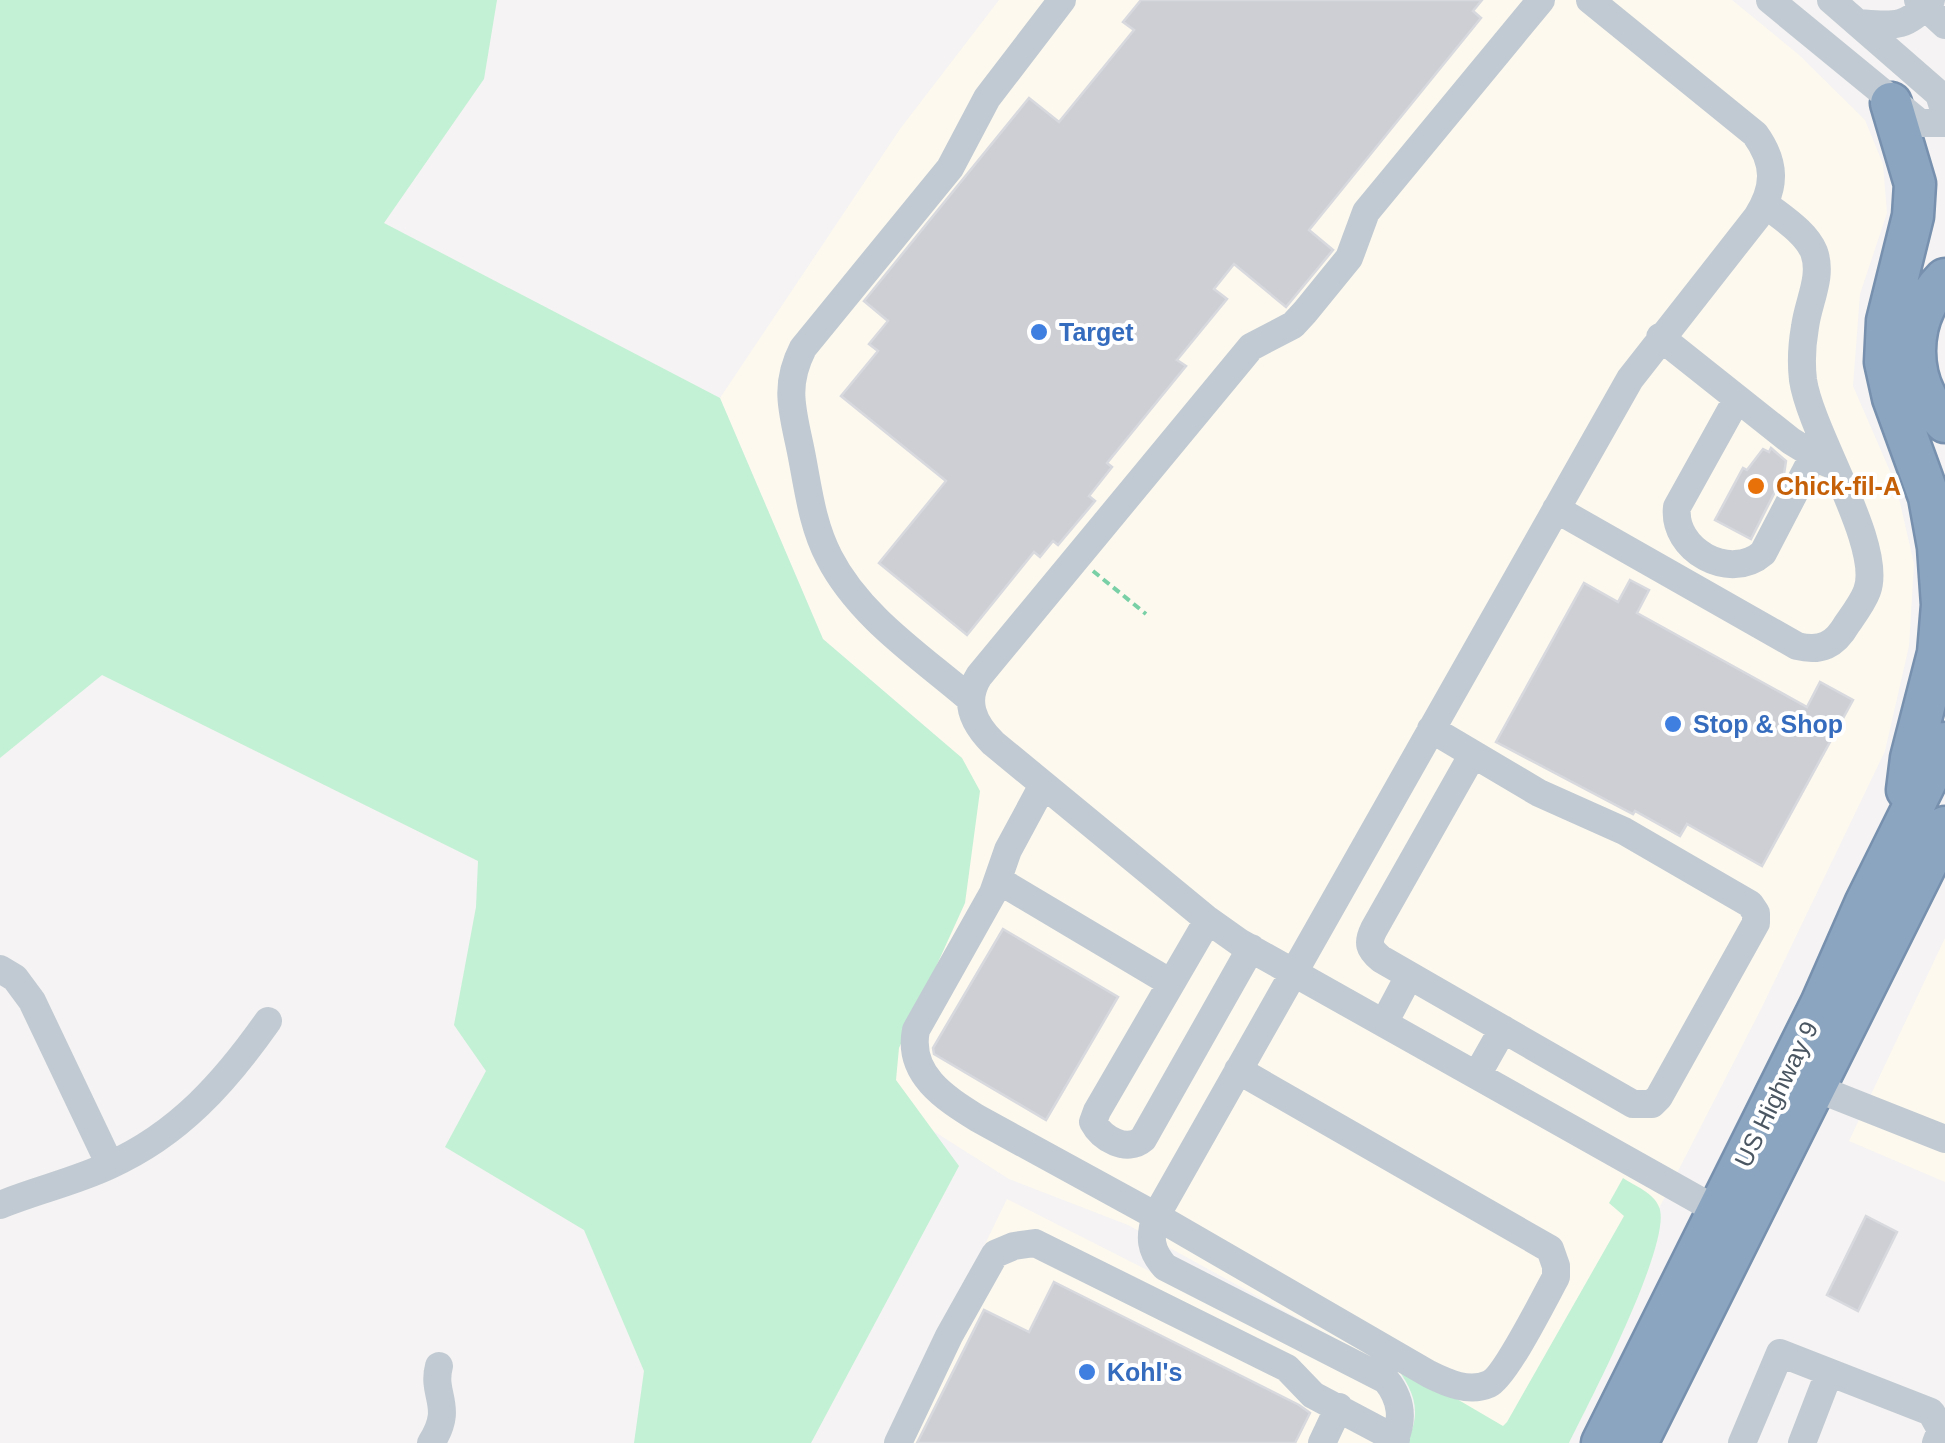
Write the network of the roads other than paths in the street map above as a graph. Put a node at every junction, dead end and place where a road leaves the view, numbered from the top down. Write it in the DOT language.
graph roads {
  1 [pos="1062,0"];
  2 [pos="1541,0"];
  3 [pos="1590,0"];
  4 [pos="1770,0"];
  5 [pos="1831,0"];
  6 [pos="1926,10"];
  7 [pos="1858,23"];
  8 [pos="1902,87"];
  9 [pos="1945,112"];
  10 [pos="1945,123"];
  11 [pos="1765,204"];
  12 [pos="1945,280"];
  13 [pos="1660,337"];
  14 [pos="1738,399"];
  15 [pos="1945,422"];
  16 [pos="1823,461"];
  17 [pos="1556,509"];
  18 [pos="969,698"];
  19 [pos="1432,729"];
  20 [pos="1945,743"];
  21 [pos="1473,754"];
  22 [pos="1043,784"];
  23 [pos="1932,833"];
  24 [pos="998,880"];
  25 [pos="1208,920"];
  26 [pos="1251,948"];
  27 [pos="0,969"];
  28 [pos="1293,972"];
  29 [pos="1409,976"];
  30 [pos="1171,983"];
  31 [pos="268,1021"];
  32 [pos="1384,1023"];
  33 [pos="1503,1030"];
  34 [pos="1238,1070"];
  35 [pos="1477,1076"];
  36 [pos="1816,1088"];
  37 [pos="1945,1139"];
  38 [pos="110,1165"];
  39 [pos="0,1205"];
  40 [pos="1718,1210"];
  41 [pos="1156,1216"];
  42 [pos="439,1366"];
  43 [pos="1829,1372"];
  44 [pos="1339,1407"];
  45 [pos="1394,1441"];
  46 [pos="431,1443"];
  47 [pos="898,1443"];
  48 [pos="1322,1443"];
  49 [pos="1602,1443"];
  50 [pos="1638,1443"];
  51 [pos="1742,1443"];
  52 [pos="1802,1443"];
  53 [pos="1936,1443"];
  1 -- 18 [label="street"];
  2 -- 18 [label="street"];
  3 -- 11 [label="street"];
  4 -- 8 [label="street"];
  5 -- 7 [label="street"];
  6 -- 7 [label="street"];
  6 -- 8 [label="street"];
  7 -- 8 [label="street"];
  8 -- 9 [label="street"];
  8 -- 10 [label="street"];
  8 -- 23 [label="highway"];
  11 -- 13 [label="street"];
  11 -- 16 [label="street"];
  12 -- 15 [label="highway"];
  13 -- 14 [label="street"];
  13 -- 17 [label="street"];
  14 -- 16 [label="street"];
  14 -- 16 [label="street"];
  16 -- 17 [label="street"];
  17 -- 19 [label="street"];
  18 -- 22 [label="street"];
  19 -- 21 [label="street"];
  19 -- 28 [label="street"];
  20 -- 23 [label="highway, US Highway 9"];
  21 -- 29 [label="street"];
  21 -- 33 [label="street"];
  22 -- 24 [label="street"];
  22 -- 25 [label="street"];
  23 -- 36 [label="highway, US Highway 9"];
  23 -- 40 [label="highway, US Highway 9"];
  24 -- 30 [label="street"];
  24 -- 41 [label="street"];
  25 -- 26 [label="street"];
  25 -- 30 [label="street"];
  26 -- 28 [label="street"];
  26 -- 30 [label="street"];
  27 -- 38 [label="street"];
  28 -- 32 [label="street"];
  28 -- 34 [label="street"];
  29 -- 32 [label="street"];
  29 -- 33 [label="street"];
  31 -- 38 [label="street"];
  32 -- 35 [label="street"];
  33 -- 35 [label="street"];
  34 -- 41 [label="street"];
  34 -- 41 [label="street"];
  35 -- 40 [label="street"];
  36 -- 37 [label="street"];
  36 -- 50 [label="highway, US Highway 9"];
  38 -- 39 [label="street"];
  40 -- 49 [label="highway, US Highway 9"];
  41 -- 45 [label="street"];
  42 -- 46 [label="street"];
  43 -- 51 [label="street"];
  43 -- 52 [label="street"];
  43 -- 53 [label="street"];
  44 -- 45 [label="street"];
  44 -- 47 [label="street"];
  44 -- 48 [label="street"];
}
